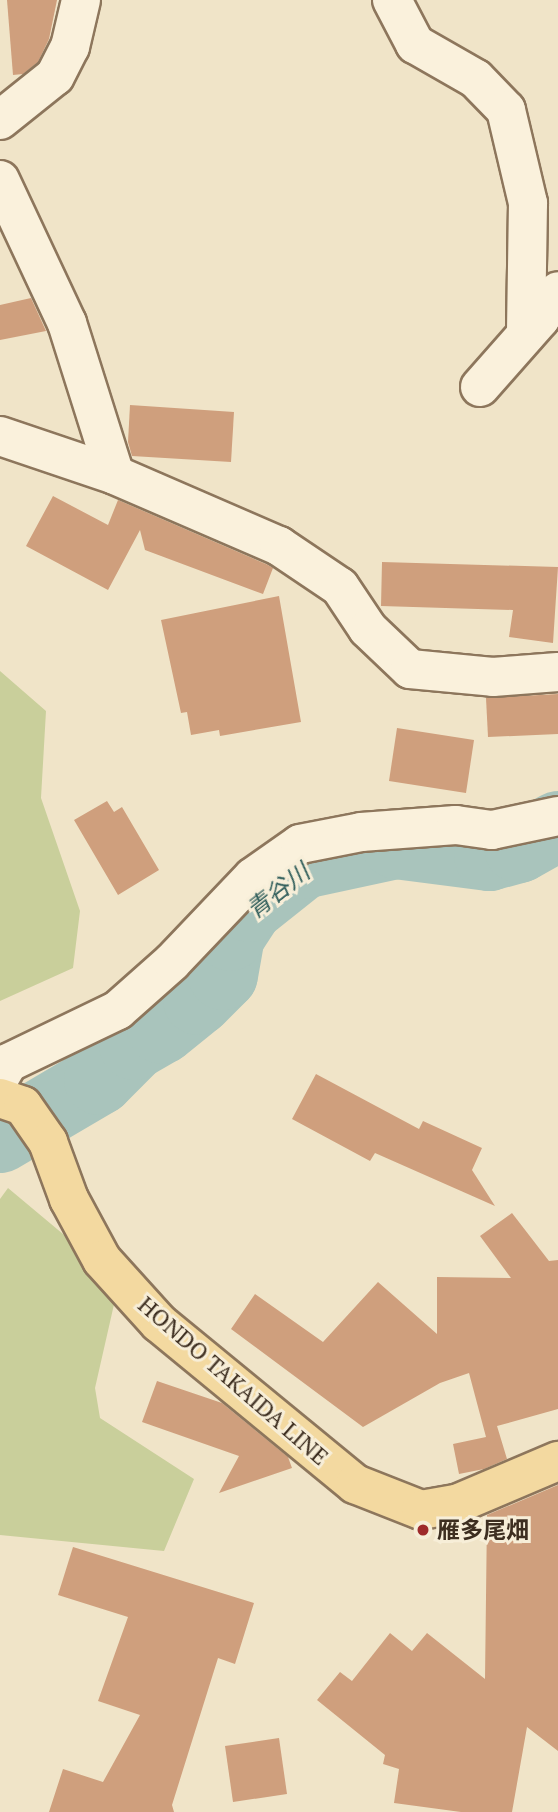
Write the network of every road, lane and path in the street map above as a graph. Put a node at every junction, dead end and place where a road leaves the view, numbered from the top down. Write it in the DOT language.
graph roads {
  1 [pos="81,0"];
  2 [pos="392,0"];
  3 [pos="0,120"];
  4 [pos="0,180"];
  5 [pos="558,290"];
  6 [pos="526,334"];
  7 [pos="480,387"];
  8 [pos="0,436"];
  9 [pos="115,475"];
  10 [pos="558,672"];
  11 [pos="558,816"];
  12 [pos="8,1093"];
  13 [pos="558,1461"];
  1 -- 3 [label="street"];
  2 -- 6 [label="street"];
  4 -- 9 [label="street"];
  5 -- 6 [label="street"];
  6 -- 7 [label="street"];
  8 -- 9 [label="street"];
  9 -- 10 [label="street"];
  11 -- 12 [label="street"];
  12 -- 13 [label="main road, HONDO TAKAIDA LINE"];
}
